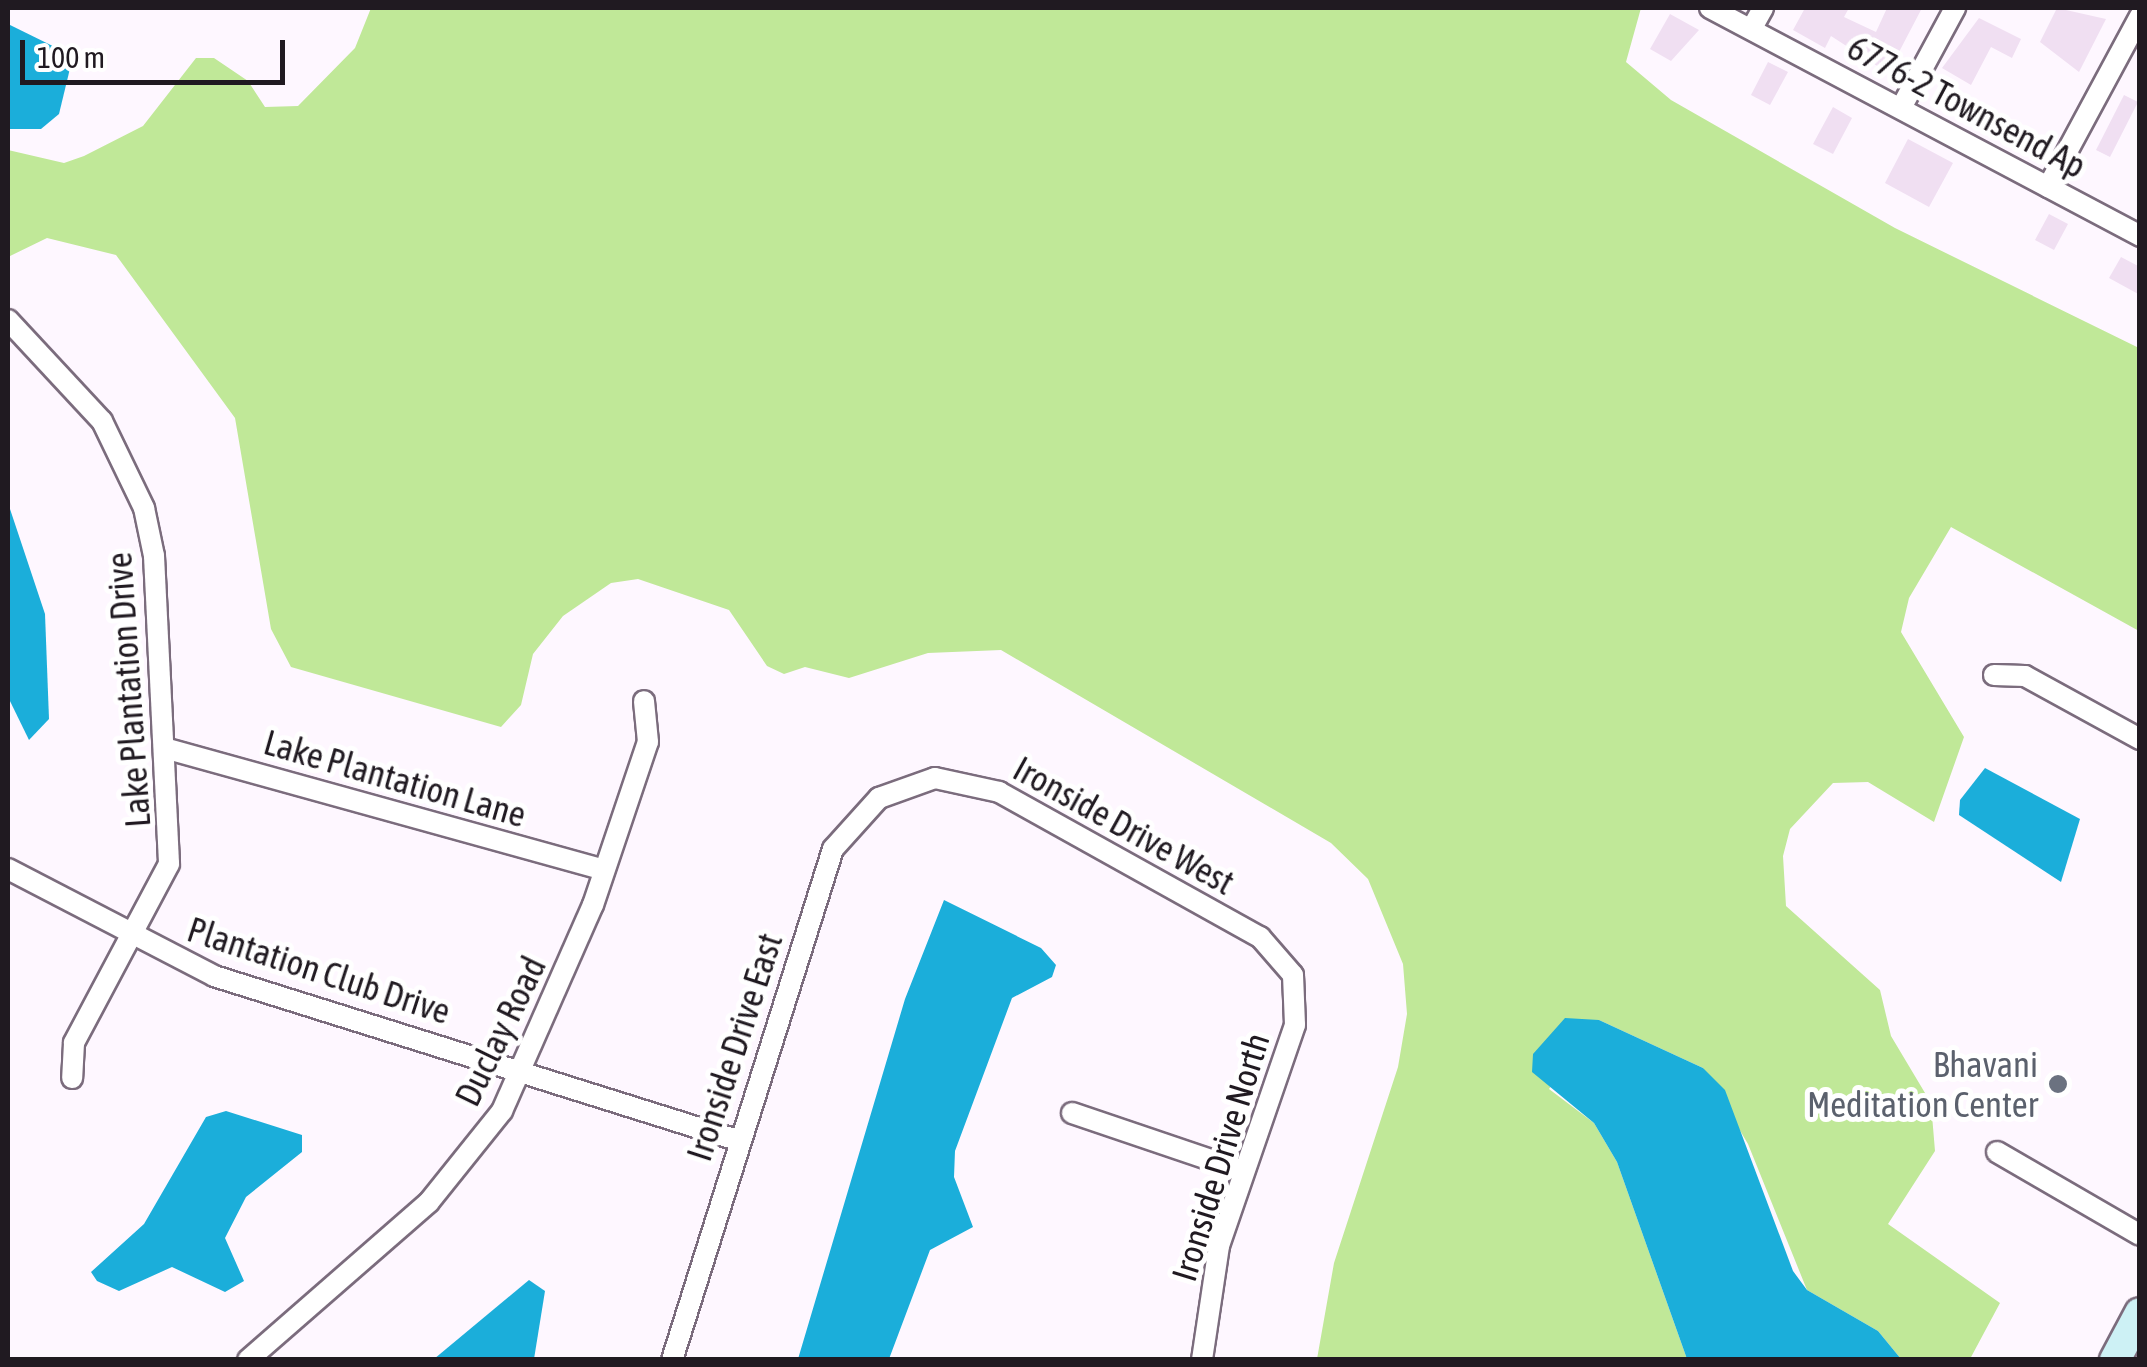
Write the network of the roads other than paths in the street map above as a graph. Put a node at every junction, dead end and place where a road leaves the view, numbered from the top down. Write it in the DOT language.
graph roads {
  1 [pos="1710,8"];
  2 [pos="1762,8"];
  3 [pos="1954,8"];
  4 [pos="2140,16"];
  5 [pos="1752,28"];
  6 [pos="1901,108"];
  7 [pos="2048,187"];
  8 [pos="2140,236"];
  9 [pos="8,320"];
  10 [pos="1994,675"];
  11 [pos="644,702"];
  12 [pos="2140,740"];
  13 [pos="168,749"];
  14 [pos="904,785"];
  15 [pos="8,869"];
  16 [pos="604,870"];
  17 [pos="132,938"];
  18 [pos="1292,975"];
  19 [pos="524,1071"];
  20 [pos="72,1078"];
  21 [pos="1072,1113"];
  22 [pos="737,1140"];
  23 [pos="1997,1152"];
  24 [pos="1243,1172"];
  25 [pos="2140,1235"];
  26 [pos="2140,1313"];
  27 [pos="248,1360"];
  28 [pos="672,1360"];
  29 [pos="1202,1360"];
  30 [pos="2115,1360"];
  1 -- 5 [label="street, 6776-2 Townsend Ap"];
  2 -- 5 [label="street"];
  3 -- 6 [label="street"];
  4 -- 7 [label="street"];
  5 -- 6 [label="street, 6776-2 Townsend Ap"];
  6 -- 7 [label="street, 6776-2 Townsend Ap"];
  7 -- 8 [label="street, 6776-2 Townsend Ap"];
  9 -- 13 [label="street, Lake Plantation Drive"];
  10 -- 12 [label="street"];
  11 -- 16 [label="street, Duclay Road"];
  13 -- 16 [label="street, Lake Plantation Lane"];
  13 -- 17 [label="street, Lake Plantation Drive"];
  14 -- 18 [label="street, Ironside Drive West"];
  14 -- 22 [label="street, Ironside Drive East"];
  15 -- 17 [label="street, Plantation Club Drive"];
  16 -- 19 [label="street, Duclay Road"];
  17 -- 19 [label="street, Plantation Club Drive"];
  17 -- 20 [label="street, Lake Plantation Drive"];
  18 -- 24 [label="street, Ironside Drive North"];
  19 -- 22 [label="street, Plantation Club Drive"];
  19 -- 27 [label="street, Duclay Road"];
  21 -- 24 [label="street"];
  22 -- 28 [label="street, Ironside Drive East"];
  23 -- 25 [label="street"];
  24 -- 29 [label="street, Ironside Drive North"];
  26 -- 30 [label="street"];
}
